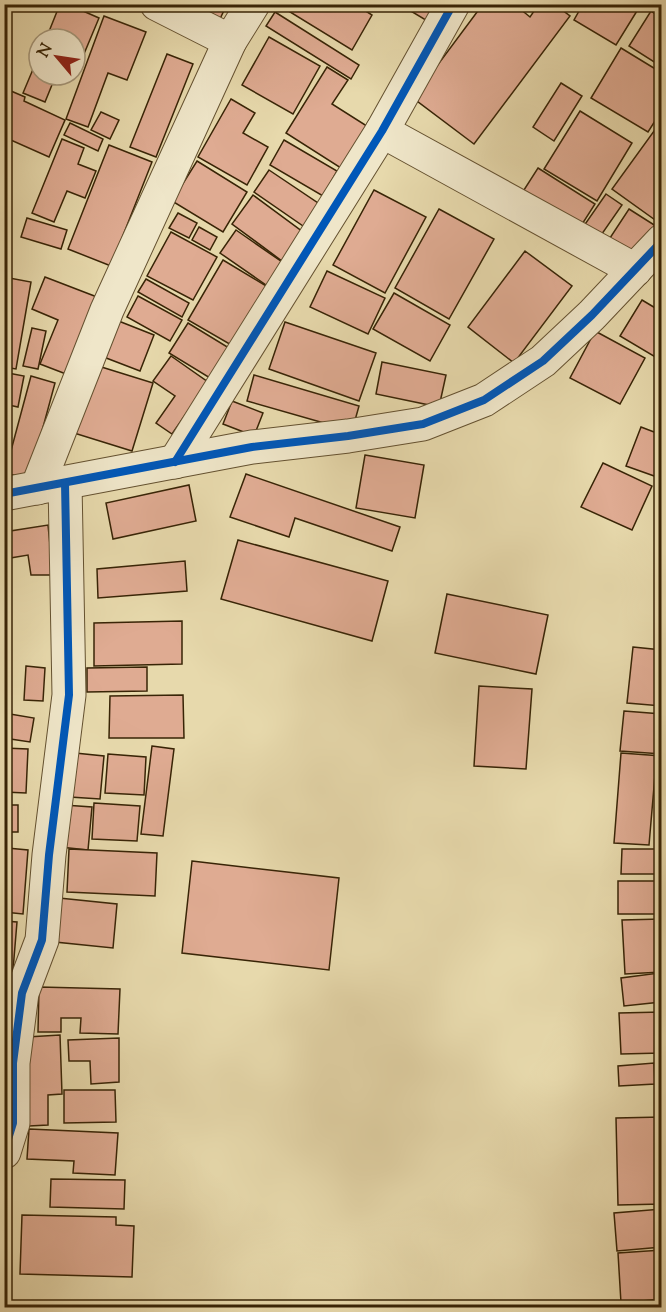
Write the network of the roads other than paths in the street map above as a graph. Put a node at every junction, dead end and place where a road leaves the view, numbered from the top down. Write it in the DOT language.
graph roads {
  1 [pos="156,4"];
  2 [pos="253,4"];
  3 [pos="453,4"];
  4 [pos="230,41"];
  5 [pos="382,131"];
  6 [pos="662,241"];
  7 [pos="635,270"];
  8 [pos="175,462"];
  9 [pos="51,485"];
  10 [pos="4,494"];
  11 [pos="4,1152"];
  1 -- 4 [label="street"];
  2 -- 4 [label="street"];
  3 -- 5 [label="street"];
  4 -- 9 [label="street"];
  5 -- 7 [label="street"];
  5 -- 8 [label="street"];
  6 -- 7 [label="street"];
  7 -- 8 [label="street"];
  8 -- 9 [label="street"];
  9 -- 10 [label="street"];
  9 -- 11 [label="street"];
}
